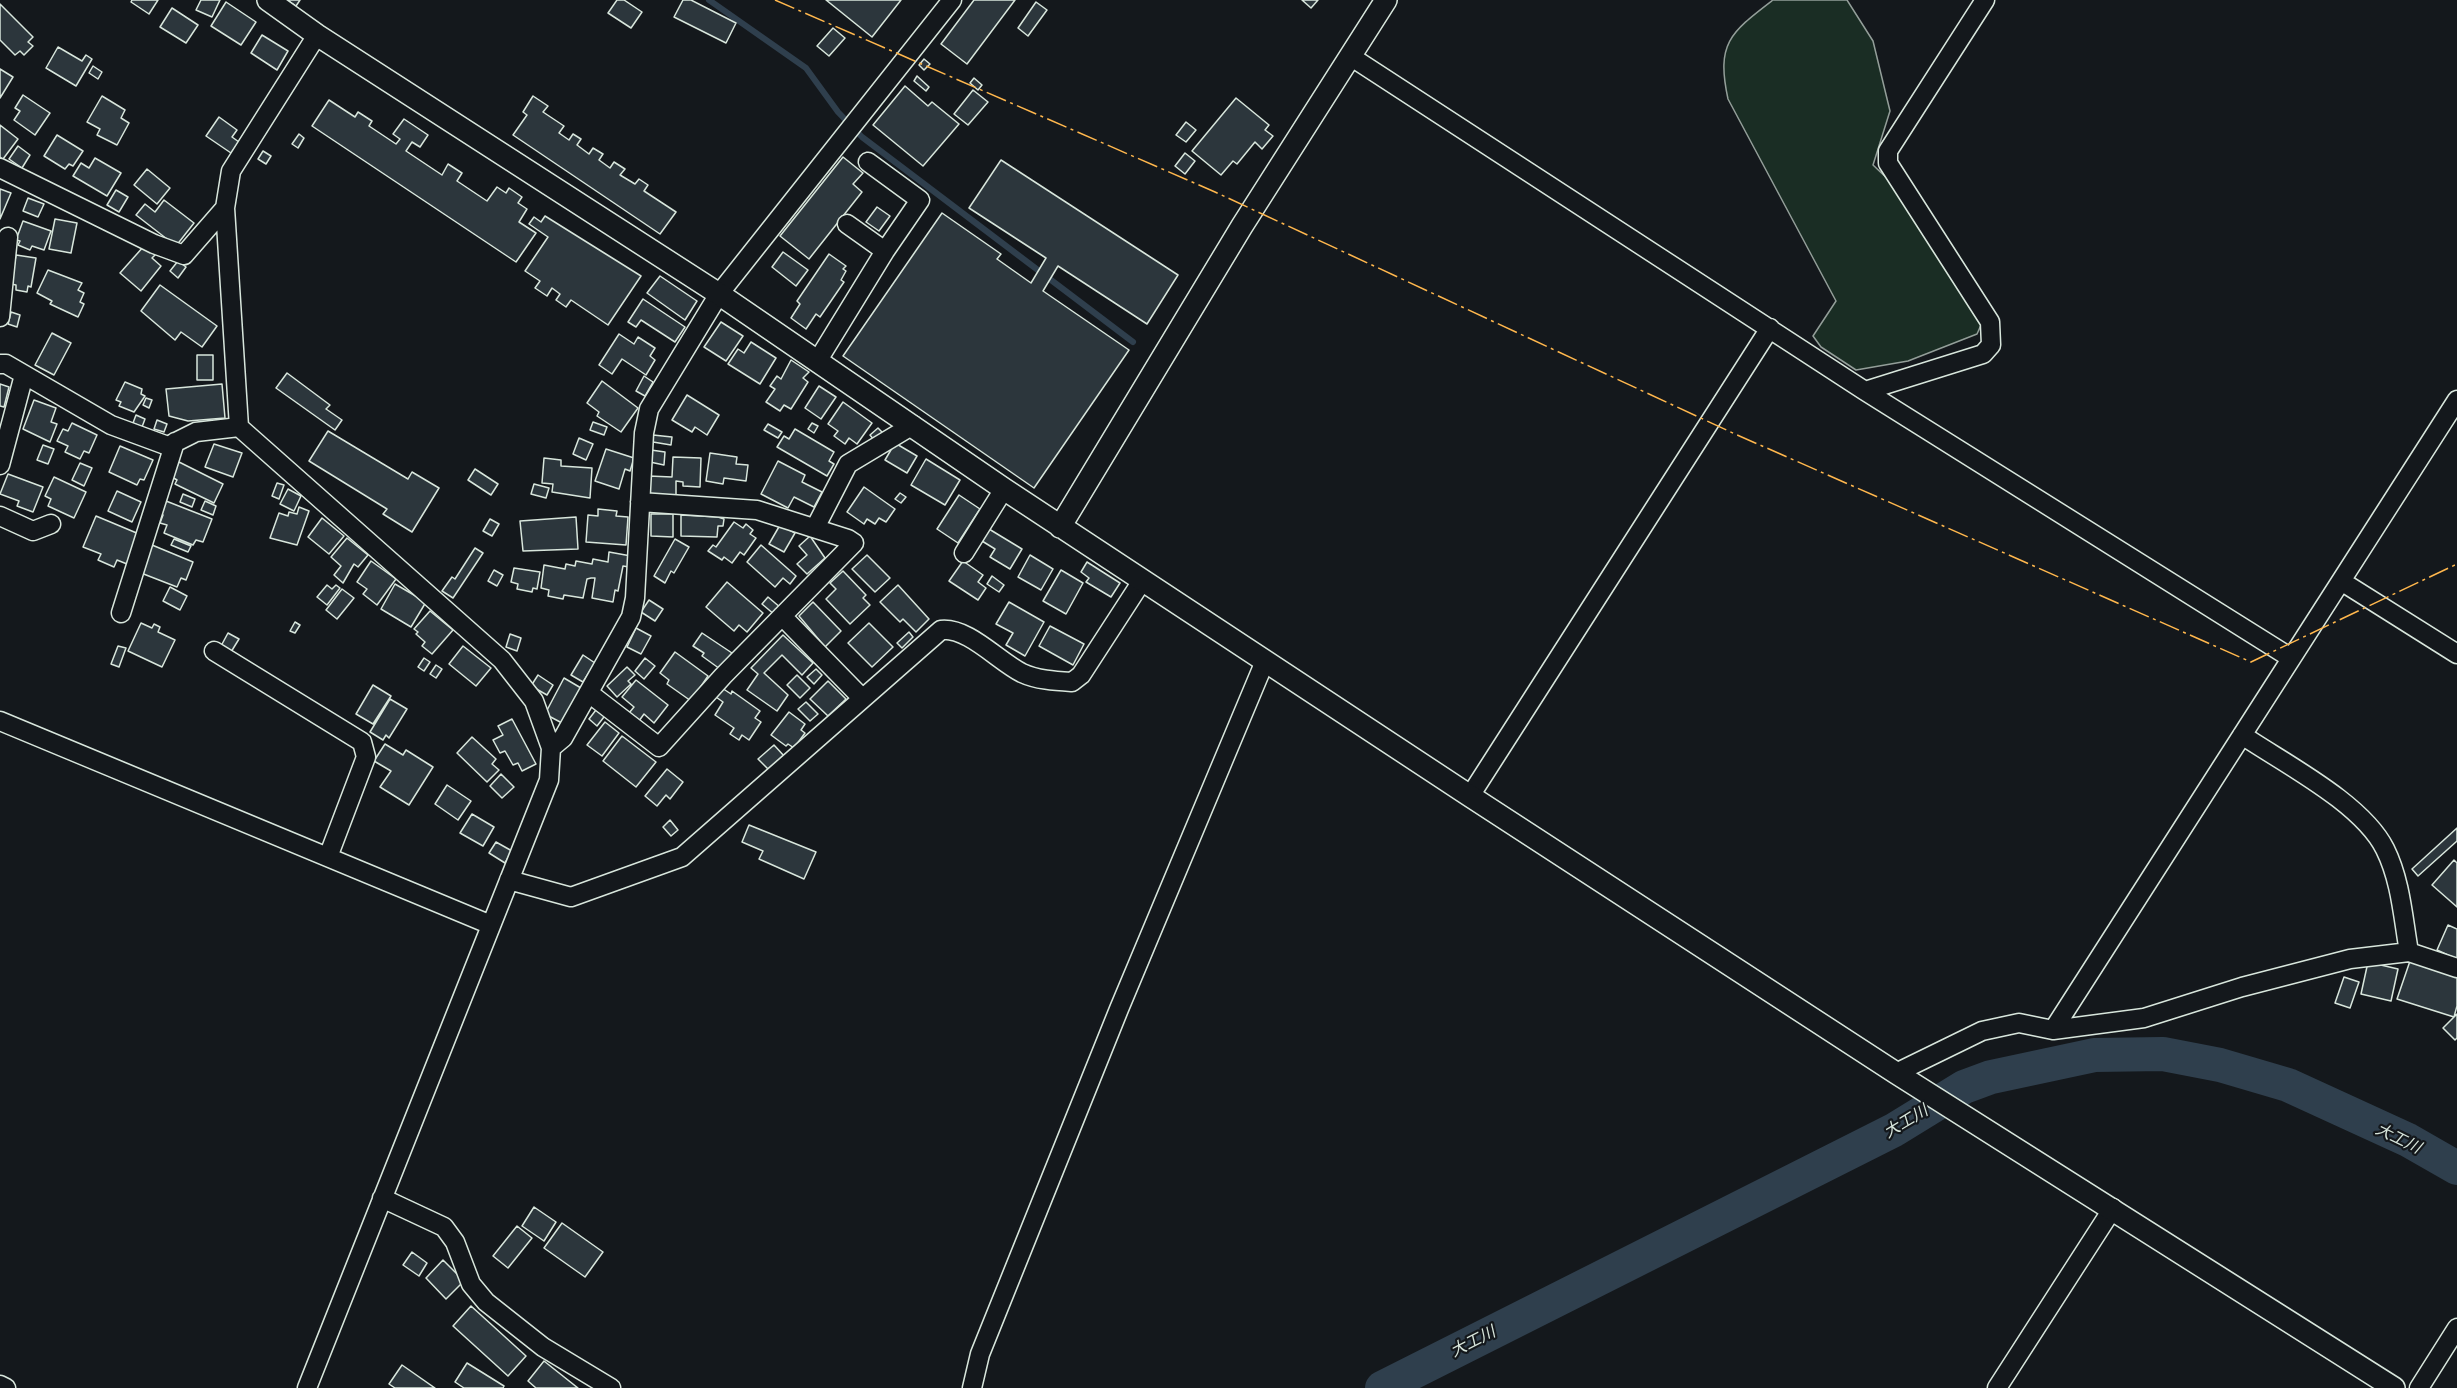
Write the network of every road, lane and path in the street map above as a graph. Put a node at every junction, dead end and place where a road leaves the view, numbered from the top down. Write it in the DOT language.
graph roads {
  1 [pos="268,0"];
  2 [pos="952,0"];
  3 [pos="1386,0"];
  4 [pos="1985,0"];
  5 [pos="317,35"];
  6 [pos="1350,56"];
  7 [pos="868,162"];
  8 [pos="0,168"];
  9 [pos="225,208"];
  10 [pos="847,224"];
  11 [pos="8,237"];
  12 [pos="885,251"];
  13 [pos="718,294"];
  14 [pos="0,317"];
  15 [pos="1770,328"];
  16 [pos="818,360"];
  17 [pos="0,364"];
  18 [pos="24,375"];
  19 [pos="1865,391"];
  20 [pos="2457,400"];
  21 [pos="913,425"];
  22 [pos="239,427"];
  23 [pos="176,442"];
  24 [pos="0,465"];
  25 [pos="1004,489"];
  26 [pos="640,502"];
  27 [pos="0,516"];
  28 [pos="51,524"];
  29 [pos="1060,527"];
  30 [pos="815,528"];
  31 [pos="964,553"];
  32 [pos="1142,581"];
  33 [pos="2341,581"];
  34 [pos="121,613"];
  35 [pos="782,616"];
  36 [pos="214,651"];
  37 [pos="2457,654"];
  38 [pos="2291,658"];
  39 [pos="1265,661"];
  40 [pos="589,693"];
  41 [pos="862,698"];
  42 [pos="0,721"];
  43 [pos="2242,735"];
  44 [pos="551,748"];
  45 [pos="1470,796"];
  46 [pos="328,857"];
  47 [pos="509,880"];
  48 [pos="491,925"];
  49 [pos="2409,952"];
  50 [pos="2457,968"];
  51 [pos="2053,1030"];
  52 [pos="1896,1073"];
  53 [pos="382,1198"];
  54 [pos="2113,1208"];
  55 [pos="2457,1328"];
  56 [pos="0,1385"];
  57 [pos="6,1388"];
  58 [pos="306,1388"];
  59 [pos="611,1388"];
  60 [pos="972,1388"];
  61 [pos="1997,1388"];
  62 [pos="2394,1388"];
  63 [pos="2419,1388"];
  1 -- 5 [label="street"];
  2 -- 13 [label="street"];
  3 -- 6 [label="street"];
  4 -- 19 [label="street"];
  5 -- 9 [label="street"];
  5 -- 13 [label="street"];
  6 -- 15 [label="street"];
  6 -- 29 [label="street"];
  7 -- 12 [label="street"];
  8 -- 9 [label="street"];
  9 -- 22 [label="street"];
  10 -- 12 [label="street"];
  11 -- 14 [label="street"];
  12 -- 16 [label="street"];
  13 -- 16 [label="street"];
  13 -- 26 [label="street"];
  15 -- 19 [label="street"];
  15 -- 45 [label="street"];
  16 -- 21 [label="street"];
  17 -- 18 [label="street"];
  18 -- 23 [label="street"];
  18 -- 24 [label="street"];
  19 -- 38 [label="street"];
  20 -- 33 [label="street"];
  21 -- 25 [label="street"];
  21 -- 30 [label="street"];
  22 -- 23 [label="street"];
  22 -- 44 [label="street"];
  23 -- 34 [label="street"];
  25 -- 29 [label="street"];
  25 -- 31 [label="street"];
  26 -- 30 [label="street"];
  26 -- 40 [label="street"];
  27 -- 28 [label="street"];
  29 -- 32 [label="street"];
  30 -- 35 [label="street"];
  32 -- 39 [label="street"];
  32 -- 41 [label="street"];
  33 -- 37 [label="street"];
  33 -- 38 [label="street"];
  35 -- 40 [label="street"];
  35 -- 41 [label="street"];
  36 -- 46 [label="street"];
  38 -- 43 [label="street"];
  39 -- 45 [label="street"];
  39 -- 60 [label="street"];
  40 -- 44 [label="street"];
  41 -- 47 [label="street"];
  42 -- 46 [label="street"];
  43 -- 49 [label="street"];
  43 -- 51 [label="street"];
  44 -- 47 [label="street"];
  45 -- 52 [label="street"];
  46 -- 48 [label="street"];
  47 -- 48 [label="street"];
  48 -- 53 [label="street"];
  49 -- 50 [label="street"];
  49 -- 51 [label="street"];
  51 -- 52 [label="street"];
  52 -- 54 [label="street"];
  53 -- 58 [label="street"];
  53 -- 59 [label="street"];
  54 -- 61 [label="street"];
  54 -- 62 [label="street"];
  55 -- 63 [label="street"];
  56 -- 57 [label="street"];
}
